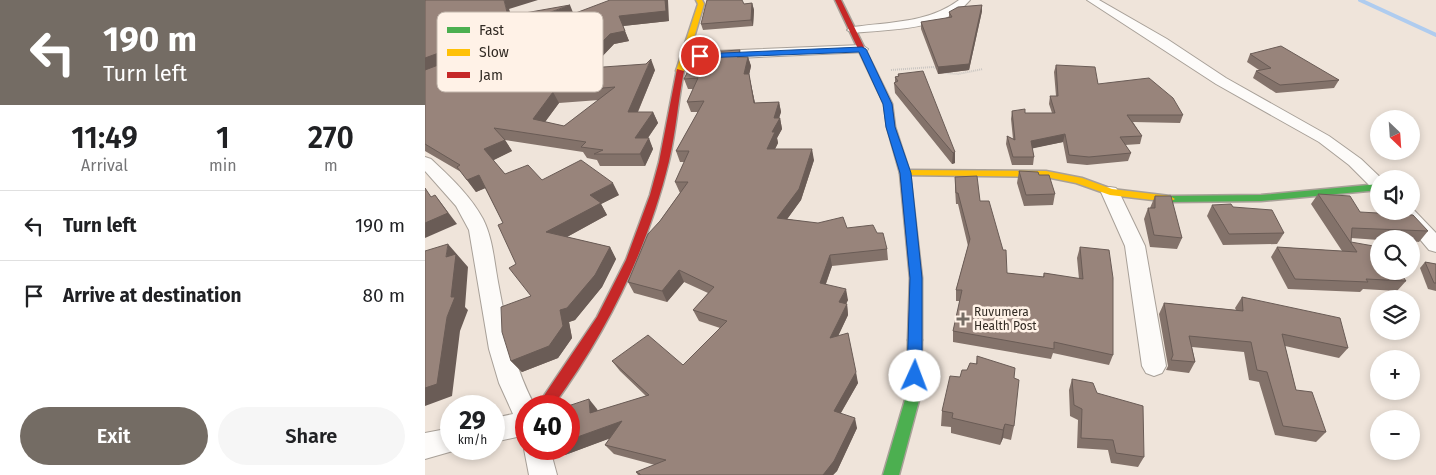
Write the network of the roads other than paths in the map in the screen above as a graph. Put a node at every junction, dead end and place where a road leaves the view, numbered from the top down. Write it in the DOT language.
graph roads {
  1 [pos="699,0"];
  2 [pos="838,0"];
  3 [pos="965,0"];
  4 [pos="1092,0"];
  5 [pos="853,30"];
  6 [pos="862,49"];
  7 [pos="683,58"];
  8 [pos="425,162"];
  9 [pos="905,173"];
  10 [pos="1370,177"];
  11 [pos="1370,187"];
  12 [pos="1110,192"];
  13 [pos="1414,220"];
  14 [pos="1435,242"];
  15 [pos="1154,366"];
  16 [pos="553,395"];
  17 [pos="515,396"];
  18 [pos="440,443"];
  19 [pos="425,446"];
  20 [pos="540,460"];
  21 [pos="543,475"];
  22 [pos="891,475"];
  1 -- 7 [label="street"];
  2 -- 5 [label="street"];
  3 -- 5 [label="street"];
  4 -- 10 [label="street"];
  5 -- 6 [label="street"];
  6 -- 7 [label="street"];
  6 -- 9 [label="street"];
  7 -- 16 [label="street"];
  8 -- 17 [label="street"];
  9 -- 12 [label="street"];
  9 -- 22 [label="street"];
  11 -- 12 [label="street"];
  12 -- 15 [label="street"];
  13 -- 14 [label="street"];
  18 -- 19 [label="street"];
  20 -- 21 [label="street"];
}
